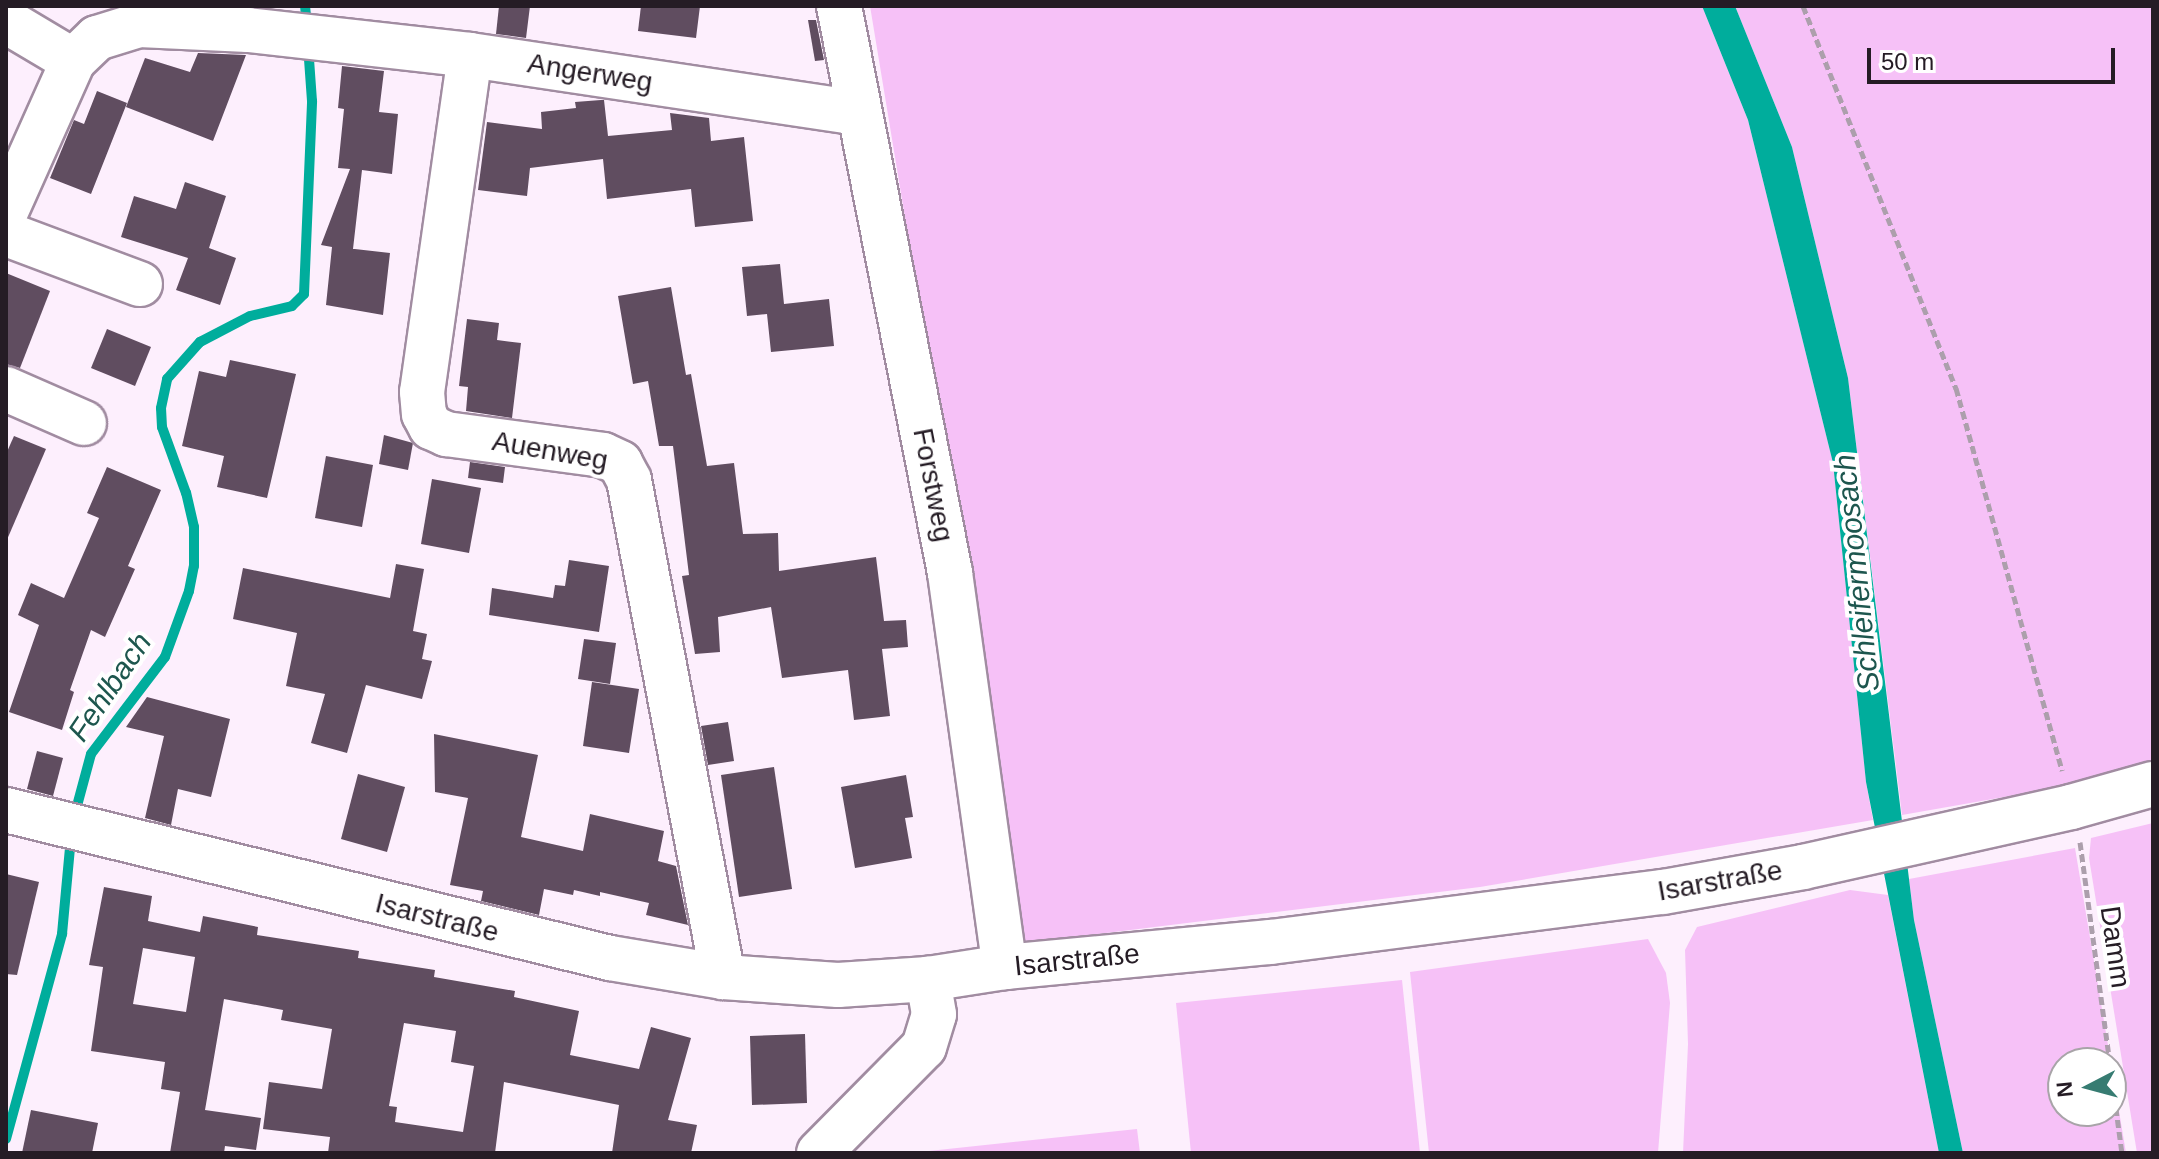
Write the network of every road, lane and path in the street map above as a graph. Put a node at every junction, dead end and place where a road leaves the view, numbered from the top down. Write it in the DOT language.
graph roads {
  1 [pos="839,6"];
  2 [pos="1803,6"];
  3 [pos="171,16"];
  4 [pos="6,21"];
  5 [pos="470,55"];
  6 [pos="73,61"];
  7 [pos="859,113"];
  8 [pos="6,211"];
  9 [pos="6,234"];
  10 [pos="140,284"];
  11 [pos="6,389"];
  12 [pos="84,423"];
  13 [pos="2063,777"];
  14 [pos="2153,784"];
  15 [pos="6,810"];
  16 [pos="2080,836"];
  17 [pos="1005,967"];
  18 [pos="723,977"];
  19 [pos="928,979"];
  20 [pos="2108,1047"];
  21 [pos="2118,1127"];
  22 [pos="819,1153"];
  23 [pos="2122,1153"];
  1 -- 7 [label="street, Forstweg"];
  2 -- 13 [label="path"];
  3 -- 5 [label="street, Angerweg"];
  3 -- 6 [label="street, Angerweg"];
  4 -- 6 [label="street"];
  5 -- 7 [label="street, Angerweg"];
  5 -- 18 [label="street, Auenweg"];
  6 -- 8 [label="street, Angerweg"];
  7 -- 17 [label="street, Forstweg"];
  9 -- 10 [label="street"];
  11 -- 12 [label="street"];
  14 -- 17 [label="street, Isarstraße"];
  15 -- 18 [label="street, Isarstraße"];
  16 -- 20 [label="path, Damm"];
  17 -- 19 [label="street, Isarstraße"];
  18 -- 19 [label="street, Isarstraße"];
  19 -- 22 [label="street"];
  21 -- 23 [label="path"];
}
